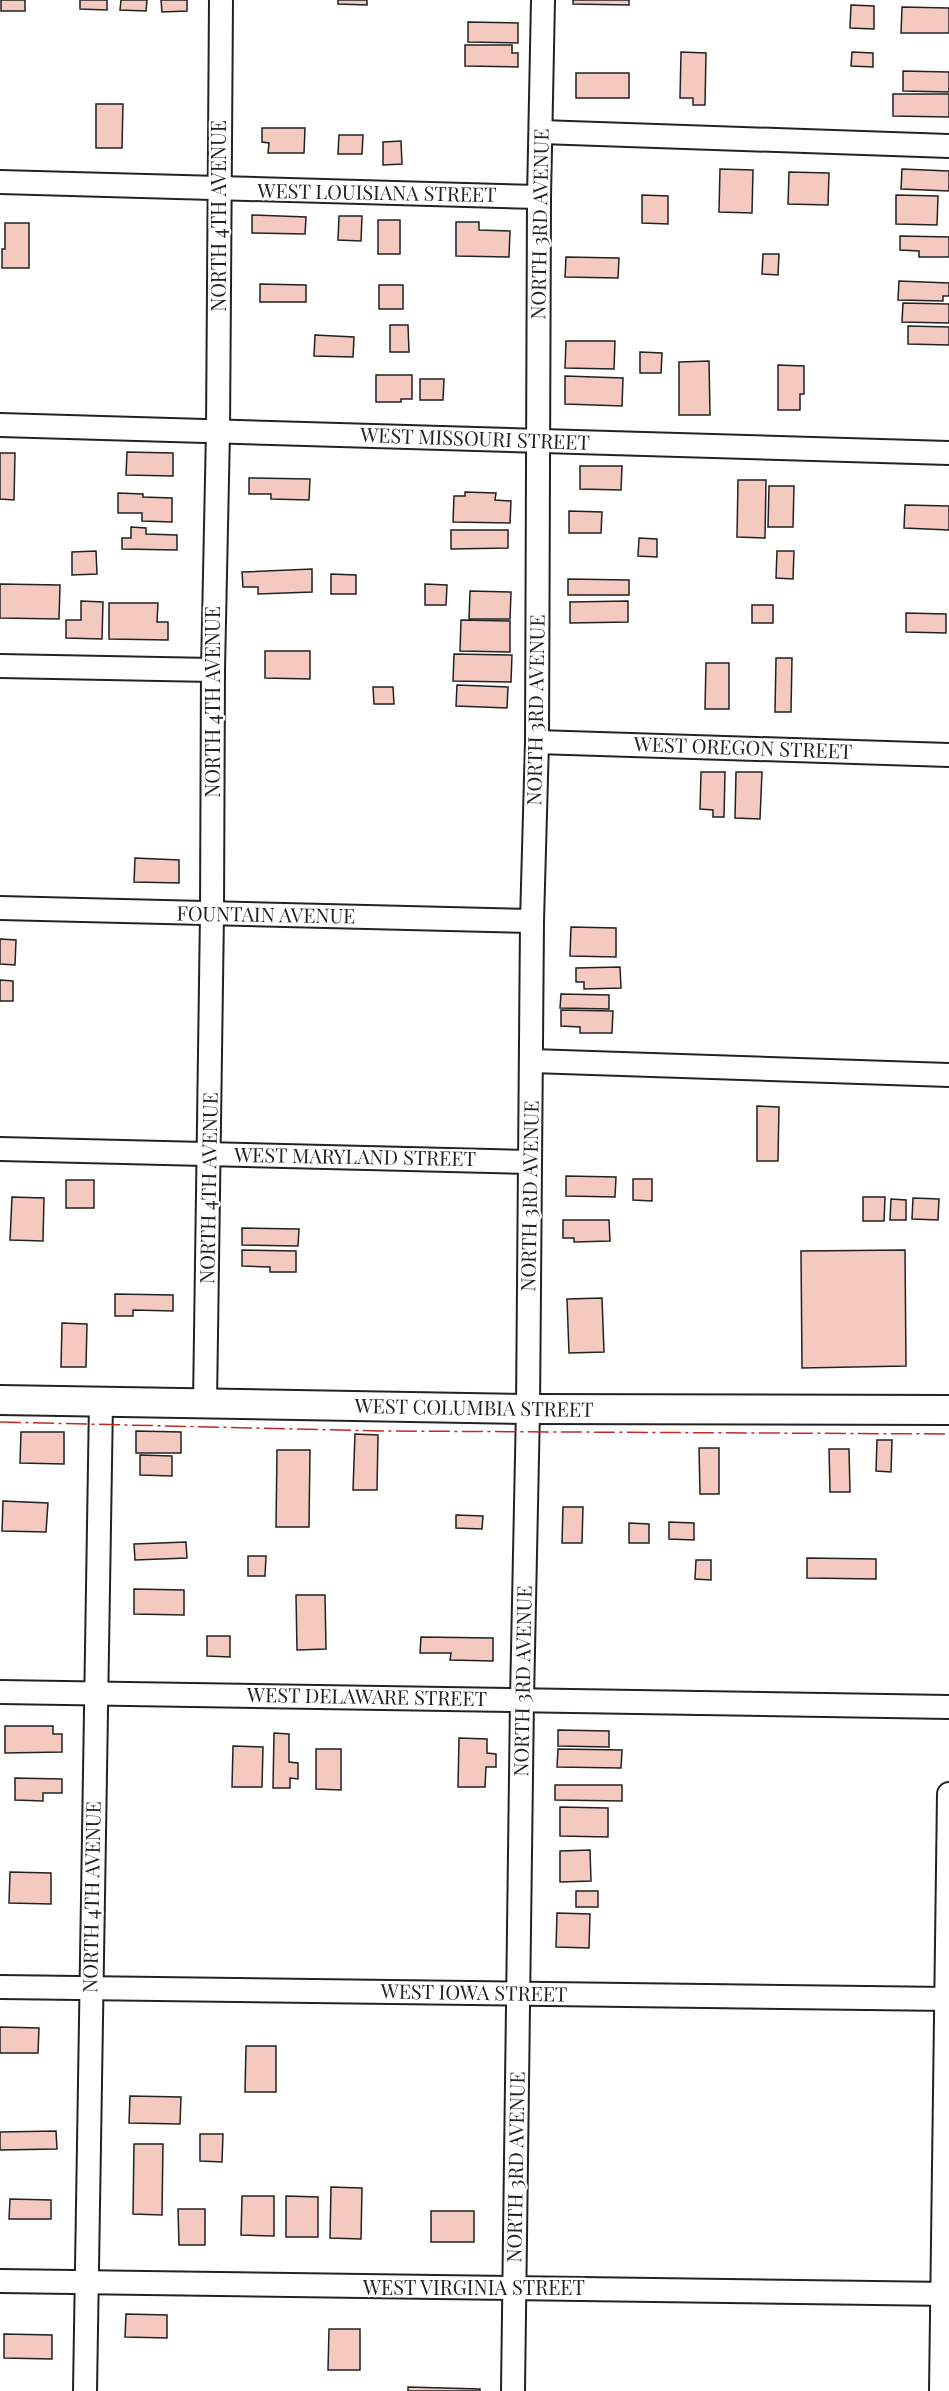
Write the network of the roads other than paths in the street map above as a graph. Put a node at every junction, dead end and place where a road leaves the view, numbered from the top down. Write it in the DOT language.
graph roads {
  1 [pos="221,0"];
  2 [pos="543,0"];
  3 [pos="541,132"];
  4 [pos="949,146"];
  5 [pos="0,182"];
  6 [pos="219,189"];
  7 [pos="539,196"];
  8 [pos="0,424"];
  9 [pos="218,431"];
  10 [pos="538,441"];
  11 [pos="949,453"];
  12 [pos="0,666"];
  13 [pos="213,670"];
  14 [pos="537,742"];
  15 [pos="949,755"];
  16 [pos="0,909"];
  17 [pos="212,914"];
  18 [pos="532,921"];
  19 [pos="532,1061"];
  20 [pos="949,1075"];
  21 [pos="0,1149"];
  22 [pos="209,1154"];
  23 [pos="529,1162"];
  24 [pos="0,1400"];
  25 [pos="101,1402"];
  26 [pos="205,1404"];
  27 [pos="528,1409"];
  28 [pos="949,1410"];
  29 [pos="0,1692"];
  30 [pos="96,1694"];
  31 [pos="522,1699"];
  32 [pos="949,1707"];
  33 [pos="949,1794"];
  34 [pos="0,1987"];
  35 [pos="91,1987"];
  36 [pos="519,1994"];
  37 [pos="947,1999"];
  38 [pos="0,2281"];
  39 [pos="87,2282"];
  40 [pos="514,2288"];
  41 [pos="946,2294"];
  42 [pos="85,2391"];
  43 [pos="513,2391"];
  44 [pos="941,2391"];
  1 -- 6 [label="street, NORTH 4TH AVENUE"];
  2 -- 3 [label="street, NORTH 3RD AVENUE"];
  3 -- 4 [label="street"];
  3 -- 7 [label="street, NORTH 3RD AVENUE"];
  5 -- 6 [label="street, WEST LOUISIANA STREET"];
  6 -- 7 [label="street, WEST LOUISIANA STREET"];
  6 -- 9 [label="street, NORTH 4TH AVENUE"];
  7 -- 10 [label="street, NORTH 3RD AVENUE"];
  8 -- 9 [label="street, WEST MISSOURI STREET"];
  9 -- 10 [label="street, WEST MISSOURI STREET"];
  9 -- 13 [label="street, NORTH 4TH AVENUE"];
  10 -- 11 [label="street, WEST MISSOURI STREET"];
  10 -- 14 [label="street, NORTH 3RD AVENUE"];
  12 -- 13 [label="street"];
  13 -- 17 [label="street, NORTH 4TH AVENUE"];
  14 -- 15 [label="street, WEST OREGON STREET"];
  14 -- 18 [label="street, NORTH 3RD AVENUE"];
  16 -- 17 [label="street, FOUNTAIN AVENUE"];
  17 -- 18 [label="street, FOUNTAIN AVENUE"];
  17 -- 22 [label="street, NORTH 4TH AVENUE"];
  18 -- 19 [label="street, NORTH 3RD AVENUE"];
  19 -- 20 [label="street"];
  19 -- 23 [label="street, NORTH 3RD AVENUE"];
  21 -- 22 [label="street, WEST MARYLAND STREET"];
  22 -- 23 [label="street, WEST MARYLAND STREET"];
  22 -- 26 [label="street, NORTH 4TH AVENUE"];
  23 -- 27 [label="street, NORTH 3RD AVENUE"];
  24 -- 25 [label="main road, WEST COLUMBIA STREET"];
  25 -- 26 [label="main road, WEST COLUMBIA STREET"];
  25 -- 30 [label="street, NORTH 4TH AVENUE"];
  26 -- 27 [label="main road, WEST COLUMBIA STREET"];
  27 -- 28 [label="main road, WEST COLUMBIA STREET"];
  27 -- 31 [label="street, NORTH 3RD AVENUE"];
  29 -- 30 [label="street, WEST DELAWARE STREET"];
  30 -- 31 [label="street, WEST DELAWARE STREET"];
  30 -- 35 [label="street, NORTH 4TH AVENUE"];
  31 -- 32 [label="street, WEST DELAWARE STREET"];
  31 -- 36 [label="street, NORTH 3RD AVENUE"];
  33 -- 37 [label="street"];
  34 -- 35 [label="street, WEST IOWA STREET"];
  35 -- 36 [label="street, WEST IOWA STREET"];
  35 -- 39 [label="street, NORTH 4TH AVENUE"];
  36 -- 37 [label="street, WEST IOWA STREET"];
  36 -- 40 [label="street, NORTH 3RD AVENUE"];
  37 -- 41 [label="street"];
  38 -- 39 [label="street, WEST VIRGINIA STREET"];
  39 -- 40 [label="street, WEST VIRGINIA STREET"];
  39 -- 42 [label="street, NORTH 4TH AVENUE"];
  40 -- 41 [label="street, WEST VIRGINIA STREET"];
  40 -- 43 [label="street, NORTH 3RD AVENUE"];
  41 -- 44 [label="street"];
}
